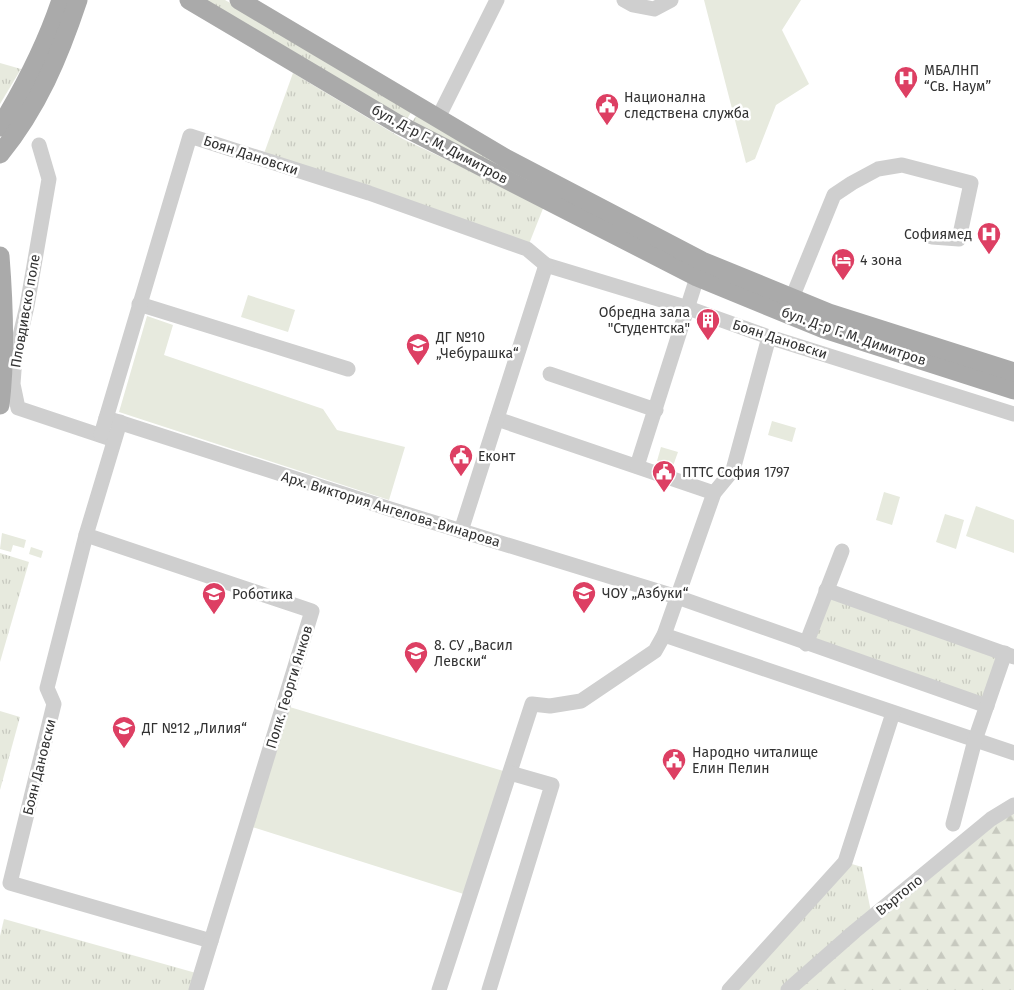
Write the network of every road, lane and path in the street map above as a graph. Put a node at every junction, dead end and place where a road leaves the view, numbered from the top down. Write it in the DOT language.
graph roads {
  1 [pos="61,0"];
  2 [pos="78,0"];
  3 [pos="189,0"];
  4 [pos="239,0"];
  5 [pos="497,0"];
  6 [pos="624,0"];
  7 [pos="670,0"];
  8 [pos="438,118"];
  9 [pos="0,127"];
  10 [pos="38,145"];
  11 [pos="0,154"];
  12 [pos="932,237"];
  13 [pos="0,256"];
  14 [pos="546,265"];
  15 [pos="700,269"];
  16 [pos="792,298"];
  17 [pos="139,304"];
  18 [pos="688,308"];
  19 [pos="769,337"];
  20 [pos="348,369"];
  21 [pos="1014,372"];
  22 [pos="550,374"];
  23 [pos="1014,390"];
  24 [pos="0,405"];
  25 [pos="656,410"];
  26 [pos="1014,414"];
  27 [pos="497,419"];
  28 [pos="113,420"];
  29 [pos="108,438"];
  30 [pos="637,466"];
  31 [pos="714,493"];
  32 [pos="461,531"];
  33 [pos="86,535"];
  34 [pos="842,551"];
  35 [pos="826,590"];
  36 [pos="677,597"];
  37 [pos="664,635"];
  38 [pos="806,644"];
  39 [pos="1010,655"];
  40 [pos="987,706"];
  41 [pos="893,712"];
  42 [pos="975,740"];
  43 [pos="1014,753"];
  44 [pos="510,773"];
  45 [pos="1014,805"];
  46 [pos="953,824"];
  47 [pos="211,941"];
  48 [pos="196,990"];
  49 [pos="439,990"];
  50 [pos="489,990"];
  51 [pos="729,990"];
  52 [pos="788,990"];
  1 -- 9 [label="main road"];
  2 -- 11 [label="main road"];
  3 -- 15 [label="main road, бул. Д-р Г. М. Димитров"];
  4 -- 8 [label="main road, бул. Д-р Г. М. Димитров"];
  5 -- 8 [label="street"];
  6 -- 7 [label="street"];
  8 -- 15 [label="main road, бул. Д-р Г. М. Димитров"];
  10 -- 29 [label="street, Пловдивско поле"];
  12 -- 16 [label="street"];
  13 -- 24 [label="main road"];
  14 -- 17 [label="street, Боян Дановски"];
  14 -- 18 [label="street, Боян Дановски"];
  14 -- 27 [label="street"];
  15 -- 16 [label="main road, бул. Д-р Г. М. Димитров"];
  15 -- 18 [label="street"];
  15 -- 23 [label="main road, бул. Д-р Г. М. Димитров"];
  16 -- 21 [label="main road, бул. Д-р Г. М. Димитров"];
  17 -- 20 [label="street"];
  17 -- 28 [label="street, Боян Дановски"];
  18 -- 19 [label="street, Боян Дановски"];
  18 -- 25 [label="street"];
  19 -- 26 [label="street, Боян Дановски"];
  19 -- 31 [label="street"];
  22 -- 25 [label="street"];
  25 -- 30 [label="street"];
  27 -- 30 [label="street"];
  27 -- 32 [label="street"];
  28 -- 29 [label="street, Боян Дановски"];
  28 -- 32 [label="street, Арх. Виктория Ангелова-Винарова"];
  29 -- 33 [label="street, Боян Дановски"];
  30 -- 31 [label="street"];
  31 -- 36 [label="street"];
  32 -- 36 [label="street, Арх. Виктория Ангелова-Винарова"];
  33 -- 47 [label="street, Боян Дановски"];
  33 -- 47 [label="street, Полк. Георги Янков"];
  34 -- 35 [label="street"];
  35 -- 38 [label="street"];
  35 -- 39 [label="street"];
  36 -- 37 [label="street"];
  36 -- 38 [label="street, Арх. Виктория Ангелова-Винарова"];
  37 -- 41 [label="street"];
  37 -- 44 [label="street"];
  38 -- 40 [label="street, Арх. Виктория Ангелова-Винарова"];
  39 -- 40 [label="street"];
  40 -- 42 [label="street"];
  41 -- 42 [label="street"];
  41 -- 51 [label="street"];
  42 -- 43 [label="street"];
  42 -- 46 [label="street"];
  44 -- 49 [label="street"];
  44 -- 50 [label="street"];
  45 -- 52 [label="street, Въртопо"];
  47 -- 48 [label="street, Полк. Георги Янков"];
}
